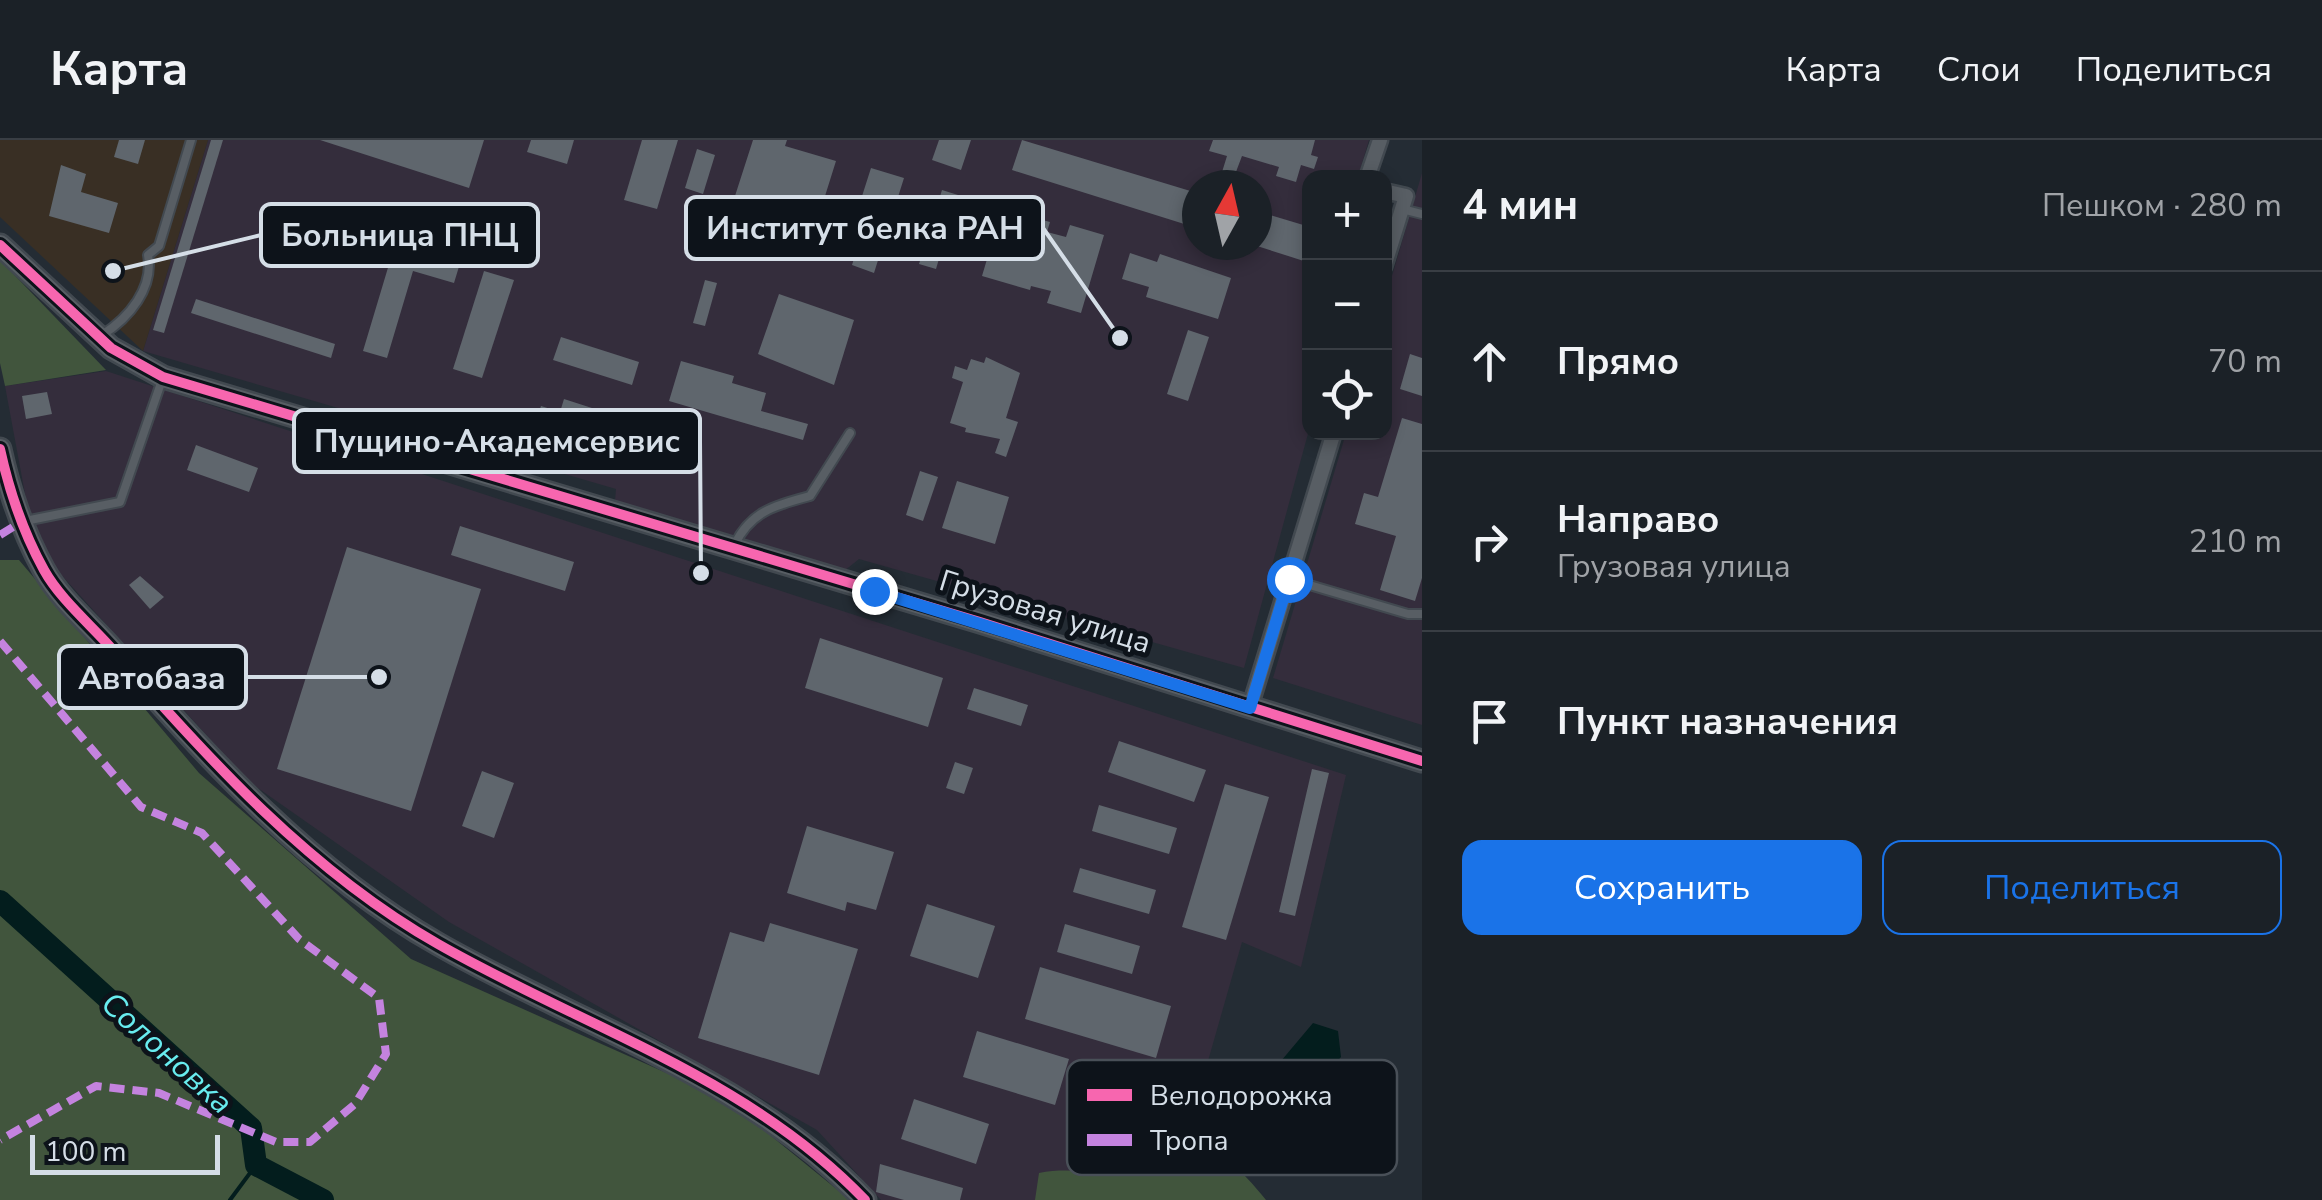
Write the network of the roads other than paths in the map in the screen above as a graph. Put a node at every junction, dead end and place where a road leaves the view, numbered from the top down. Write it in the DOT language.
graph roads {
  1 [pos="191,140"];
  2 [pos="1380,140"];
  3 [pos="1370,170"];
  4 [pos="1392,193"];
  5 [pos="1402,208"];
  6 [pos="1422,214"];
  7 [pos="0,244"];
  8 [pos="1386,260"];
  9 [pos="98,337"];
  10 [pos="163,377"];
  11 [pos="850,433"];
  12 [pos="1332,440"];
  13 [pos="0,449"];
  14 [pos="21,522"];
  15 [pos="734,548"];
  16 [pos="1289,579"];
  17 [pos="1422,614"];
  18 [pos="1250,708"];
  19 [pos="1422,761"];
  20 [pos="866,1200"];
  1 -- 9 [label="lane"];
  2 -- 3 [label="street"];
  4 -- 5 [label="street"];
  5 -- 6 [label="lane"];
  5 -- 8 [label="street"];
  7 -- 9 [label="street, Грузовая улица"];
  9 -- 10 [label="street, Грузовая улица"];
  10 -- 14 [label="lane"];
  10 -- 15 [label="street, Грузовая улица"];
  11 -- 15 [label="lane"];
  12 -- 16 [label="street"];
  13 -- 14 [label="street"];
  14 -- 20 [label="street"];
  15 -- 18 [label="street, Грузовая улица"];
  16 -- 17 [label="lane"];
  16 -- 18 [label="street"];
  18 -- 19 [label="street, Грузовая улица"];
}
